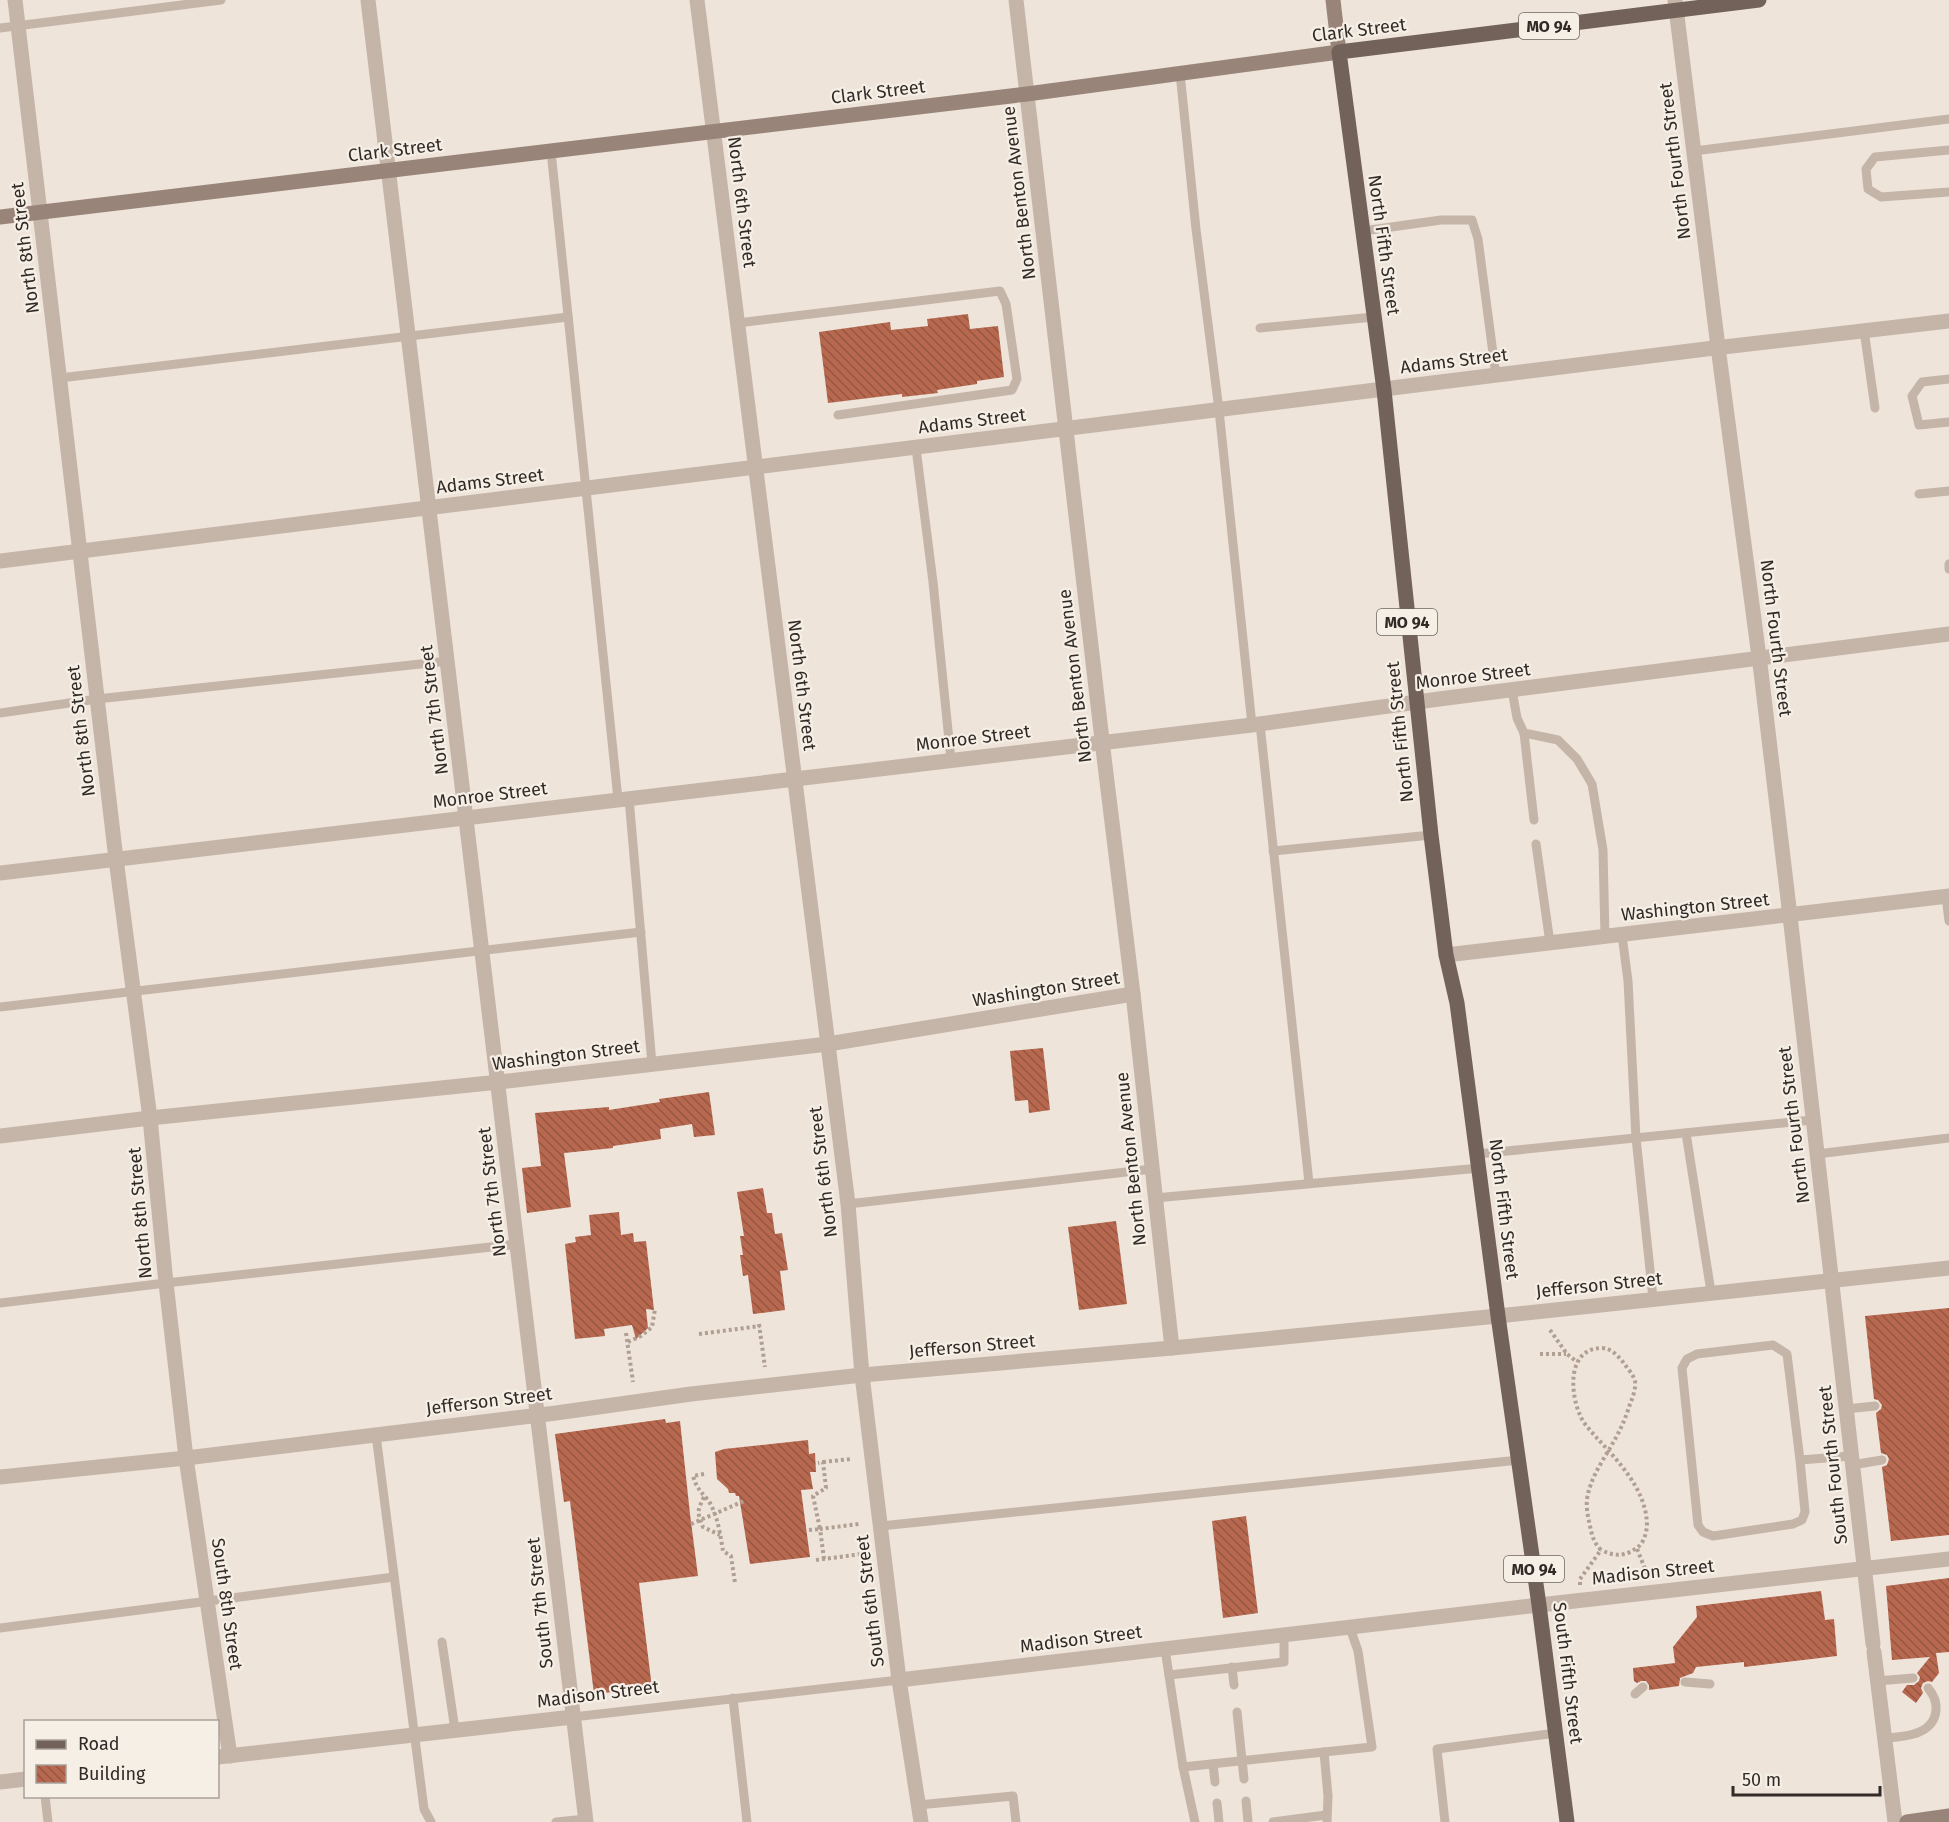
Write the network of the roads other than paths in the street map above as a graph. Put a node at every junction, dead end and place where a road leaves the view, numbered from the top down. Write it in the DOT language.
graph roads {
  1 [pos="15,0"];
  2 [pos="220,0"];
  3 [pos="368,0"];
  4 [pos="697,0"];
  5 [pos="1016,0"];
  6 [pos="1333,0"];
  7 [pos="1759,0"];
  8 [pos="1676,5"];
  9 [pos="18,26"];
  10 [pos="0,28"];
  11 [pos="1339,52"];
  12 [pos="1180,73"];
  13 [pos="1027,94"];
  14 [pos="1949,119"];
  15 [pos="714,131"];
  16 [pos="1949,150"];
  17 [pos="550,151"];
  18 [pos="1694,151"];
  19 [pos="388,170"];
  20 [pos="1949,192"];
  21 [pos="40,212"];
  22 [pos="0,217"];
  23 [pos="1363,231"];
  24 [pos="568,317"];
  25 [pos="1374,317"];
  26 [pos="1949,321"];
  27 [pos="738,323"];
  28 [pos="1260,328"];
  29 [pos="1864,330"];
  30 [pos="409,337"];
  31 [pos="1718,347"];
  32 [pos="1496,375"];
  33 [pos="60,378"];
  34 [pos="1949,379"];
  35 [pos="1384,390"];
  36 [pos="1875,408"];
  37 [pos="1219,410"];
  38 [pos="838,415"];
  39 [pos="1949,422"];
  40 [pos="1066,429"];
  41 [pos="916,448"];
  42 [pos="756,467"];
  43 [pos="586,488"];
  44 [pos="1949,491"];
  45 [pos="1919,494"];
  46 [pos="429,508"];
  47 [pos="80,551"];
  48 [pos="0,561"];
  49 [pos="1949,564"];
  50 [pos="1949,569"];
  51 [pos="1949,634"];
  52 [pos="1759,658"];
  53 [pos="448,661"];
  54 [pos="1512,690"];
  55 [pos="97,699"];
  56 [pos="1416,703"];
  57 [pos="0,713"];
  58 [pos="1256,724"];
  59 [pos="1524,733"];
  60 [pos="1102,742"];
  61 [pos="951,760"];
  62 [pos="795,778"];
  63 [pos="624,799"];
  64 [pos="467,817"];
  65 [pos="1534,820"];
  66 [pos="1431,835"];
  67 [pos="1536,844"];
  68 [pos="1273,851"];
  69 [pos="116,859"];
  70 [pos="0,873"];
  71 [pos="1947,897"];
  72 [pos="1790,916"];
  73 [pos="1949,921"];
  74 [pos="640,932"];
  75 [pos="1622,935"];
  76 [pos="1605,937"];
  77 [pos="1550,943"];
  78 [pos="483,951"];
  79 [pos="1446,955"];
  80 [pos="134,990"];
  81 [pos="1133,994"];
  82 [pos="0,1007"];
  83 [pos="828,1044"];
  84 [pos="652,1064"];
  85 [pos="499,1082"];
  86 [pos="150,1118"];
  87 [pos="1812,1120"];
  88 [pos="1686,1133"];
  89 [pos="0,1136"];
  90 [pos="1636,1138"];
  91 [pos="1949,1138"];
  92 [pos="1817,1154"];
  93 [pos="1479,1162"];
  94 [pos="1152,1169"];
  95 [pos="1309,1183"];
  96 [pos="1155,1198"];
  97 [pos="848,1204"];
  98 [pos="518,1244"];
  99 [pos="1949,1268"];
  100 [pos="1832,1281"];
  101 [pos="166,1283"];
  102 [pos="1711,1292"];
  103 [pos="1653,1298"];
  104 [pos="0,1303"];
  105 [pos="1498,1316"];
  106 [pos="1172,1348"];
  107 [pos="862,1375"];
  108 [pos="1875,1406"];
  109 [pos="1846,1409"];
  110 [pos="539,1415"];
  111 [pos="376,1435"];
  112 [pos="186,1458"];
  113 [pos="1519,1460"];
  114 [pos="1800,1460"];
  115 [pos="1852,1460"];
  116 [pos="1882,1460"];
  117 [pos="0,1477"];
  118 [pos="881,1526"];
  119 [pos="1949,1559"];
  120 [pos="1864,1568"];
  121 [pos="394,1577"];
  122 [pos="207,1602"];
  123 [pos="1539,1605"];
  124 [pos="0,1628"];
  125 [pos="1350,1628"];
  126 [pos="1284,1636"];
  127 [pos="442,1642"];
  128 [pos="1165,1649"];
  129 [pos="1232,1667"];
  130 [pos="1168,1675"];
  131 [pos="1913,1678"];
  132 [pos="899,1680"];
  133 [pos="1877,1681"];
  134 [pos="1685,1682"];
  135 [pos="1710,1684"];
  136 [pos="1234,1685"];
  137 [pos="1643,1688"];
  138 [pos="1928,1688"];
  139 [pos="1635,1694"];
  140 [pos="733,1698"];
  141 [pos="1237,1712"];
  142 [pos="573,1717"];
  143 [pos="455,1730"];
  144 [pos="1556,1733"];
  145 [pos="414,1735"];
  146 [pos="1885,1738"];
  147 [pos="1324,1752"];
  148 [pos="224,1756"];
  149 [pos="1242,1761"];
  150 [pos="1213,1764"];
  151 [pos="1184,1767"];
  152 [pos="24,1779"];
  153 [pos="1244,1779"];
  154 [pos="0,1782"];
  155 [pos="1215,1782"];
  156 [pos="45,1798"];
  157 [pos="1246,1801"];
  158 [pos="1217,1803"];
  159 [pos="918,1804"];
  160 [pos="1949,1816"];
  161 [pos="1326,1819"];
  162 [pos="586,1820"];
  163 [pos="48,1822"];
  164 [pos="430,1822"];
  165 [pos="556,1822"];
  166 [pos="747,1822"];
  167 [pos="921,1822"];
  168 [pos="1016,1822"];
  169 [pos="1196,1822"];
  170 [pos="1220,1822"];
  171 [pos="1248,1822"];
  172 [pos="1273,1822"];
  173 [pos="1445,1822"];
  174 [pos="1567,1822"];
  175 [pos="1895,1822"];
  176 [pos="1907,1822"];
  1 -- 9 [label="street, North 8th Street"];
  2 -- 9 [label="lane"];
  3 -- 19 [label="street, North 7th Street"];
  4 -- 15 [label="street, North 6th Street"];
  5 -- 13 [label="street, North Benton Avenue"];
  6 -- 11 [label="main road, North Fifth Street"];
  7 -- 8 [label="main road, Clark Street / MO 94"];
  8 -- 11 [label="main road, Clark Street / MO 94"];
  8 -- 18 [label="street, North Fourth Street"];
  9 -- 10 [label="lane"];
  9 -- 21 [label="street, North 8th Street"];
  11 -- 12 [label="main road, Clark Street"];
  11 -- 23 [label="main road, North Fifth Street / MO 94"];
  12 -- 13 [label="main road, Clark Street"];
  12 -- 37 [label="lane"];
  13 -- 15 [label="main road, Clark Street"];
  13 -- 40 [label="street, North Benton Avenue"];
  14 -- 18 [label="lane"];
  15 -- 17 [label="main road, Clark Street"];
  15 -- 27 [label="street, North 6th Street"];
  16 -- 20 [label="lane"];
  17 -- 19 [label="main road, Clark Street"];
  17 -- 24 [label="lane"];
  18 -- 31 [label="street, North Fourth Street"];
  19 -- 21 [label="main road, Clark Street"];
  19 -- 30 [label="street, North 7th Street"];
  21 -- 22 [label="main road, Clark Street"];
  21 -- 33 [label="street, North 8th Street"];
  23 -- 25 [label="main road, North Fifth Street / MO 94"];
  23 -- 32 [label="lane"];
  24 -- 30 [label="lane"];
  24 -- 43 [label="lane"];
  25 -- 28 [label="lane"];
  25 -- 35 [label="main road, North Fifth Street / MO 94"];
  26 -- 29 [label="street, Adams Street"];
  27 -- 38 [label="lane"];
  27 -- 42 [label="street, North 6th Street"];
  29 -- 31 [label="street, Adams Street"];
  29 -- 36 [label="lane"];
  30 -- 33 [label="lane"];
  30 -- 46 [label="street, North 7th Street"];
  31 -- 32 [label="street, Adams Street"];
  31 -- 52 [label="street, North Fourth Street"];
  32 -- 35 [label="street, Adams Street"];
  33 -- 47 [label="street, North 8th Street"];
  34 -- 39 [label="lane"];
  35 -- 37 [label="street, Adams Street"];
  35 -- 56 [label="main road, North Fifth Street / MO 94"];
  37 -- 40 [label="street, Adams Street"];
  37 -- 58 [label="lane"];
  40 -- 41 [label="street, Adams Street"];
  40 -- 60 [label="street, North Benton Avenue"];
  41 -- 42 [label="street, Adams Street"];
  41 -- 61 [label="lane"];
  42 -- 43 [label="street, Adams Street"];
  42 -- 62 [label="street, North 6th Street"];
  43 -- 46 [label="street, Adams Street"];
  43 -- 63 [label="lane"];
  44 -- 45 [label="lane"];
  46 -- 47 [label="street, Adams Street"];
  46 -- 53 [label="street, North 7th Street"];
  47 -- 48 [label="street, Adams Street"];
  47 -- 55 [label="street, North 8th Street"];
  49 -- 50 [label="lane"];
  51 -- 52 [label="street, Monroe Street"];
  52 -- 54 [label="street, Monroe Street"];
  52 -- 72 [label="street, North Fourth Street"];
  53 -- 55 [label="lane"];
  53 -- 64 [label="street, North 7th Street"];
  54 -- 56 [label="street, Monroe Street"];
  54 -- 59 [label="lane"];
  55 -- 57 [label="lane"];
  55 -- 69 [label="street, North 8th Street"];
  56 -- 58 [label="street, Monroe Street"];
  56 -- 66 [label="main road, North Fifth Street / MO 94"];
  58 -- 60 [label="street, Monroe Street"];
  58 -- 68 [label="lane"];
  59 -- 65 [label="lane"];
  59 -- 76 [label="lane"];
  60 -- 61 [label="street, Monroe Street"];
  60 -- 81 [label="street, North Benton Avenue"];
  61 -- 62 [label="street, Monroe Street"];
  62 -- 63 [label="street, Monroe Street"];
  62 -- 83 [label="street, North 6th Street"];
  63 -- 64 [label="street, Monroe Street"];
  63 -- 74 [label="lane"];
  64 -- 69 [label="street, Monroe Street"];
  64 -- 78 [label="street, North 7th Street"];
  66 -- 68 [label="lane"];
  66 -- 79 [label="main road, North Fifth Street / MO 94"];
  67 -- 77 [label="lane"];
  68 -- 95 [label="lane"];
  69 -- 70 [label="street, Monroe Street"];
  69 -- 80 [label="street, North 8th Street"];
  71 -- 72 [label="street, Washington Street"];
  71 -- 73 [label="lane"];
  72 -- 75 [label="street, Washington Street"];
  72 -- 87 [label="street, North Fourth Street"];
  74 -- 78 [label="lane"];
  74 -- 84 [label="lane"];
  75 -- 76 [label="street, Washington Street"];
  75 -- 90 [label="lane"];
  76 -- 77 [label="street, Washington Street"];
  77 -- 79 [label="street, Washington Street"];
  78 -- 80 [label="lane"];
  78 -- 85 [label="street, North 7th Street"];
  79 -- 93 [label="main road, North Fifth Street / MO 94"];
  80 -- 82 [label="lane"];
  80 -- 86 [label="street, North 8th Street"];
  81 -- 83 [label="street, Washington Street"];
  81 -- 94 [label="street, North Benton Avenue"];
  83 -- 84 [label="street, Washington Street"];
  83 -- 97 [label="street, North 6th Street"];
  84 -- 85 [label="street, Washington Street"];
  85 -- 86 [label="street, Washington Street"];
  85 -- 98 [label="street, North 7th Street"];
  86 -- 89 [label="street, Washington Street"];
  86 -- 101 [label="street, North 8th Street"];
  87 -- 88 [label="lane"];
  87 -- 92 [label="street, North Fourth Street"];
  88 -- 90 [label="lane"];
  88 -- 102 [label="lane"];
  90 -- 93 [label="lane"];
  90 -- 103 [label="lane"];
  91 -- 92 [label="lane"];
  92 -- 100 [label="street, North Fourth Street"];
  93 -- 95 [label="lane"];
  93 -- 105 [label="main road, North Fifth Street / MO 94"];
  94 -- 96 [label="street, North Benton Avenue"];
  94 -- 97 [label="lane"];
  95 -- 96 [label="lane"];
  96 -- 106 [label="street, North Benton Avenue"];
  97 -- 107 [label="street, North 6th Street"];
  98 -- 101 [label="lane"];
  98 -- 110 [label="street, North 7th Street"];
  99 -- 100 [label="street, Jefferson Street"];
  100 -- 102 [label="street, Jefferson Street"];
  100 -- 109 [label="street, South Fourth Street"];
  101 -- 104 [label="lane"];
  101 -- 112 [label="street, North 8th Street"];
  102 -- 103 [label="street, Jefferson Street"];
  103 -- 105 [label="street, Jefferson Street"];
  105 -- 106 [label="street, Jefferson Street"];
  105 -- 113 [label="main road, South Fifth Street / MO 94"];
  106 -- 107 [label="street, Jefferson Street"];
  107 -- 110 [label="street, Jefferson Street"];
  107 -- 118 [label="street, South 6th Street"];
  108 -- 109 [label="lane"];
  109 -- 115 [label="street, South Fourth Street"];
  110 -- 111 [label="street, Jefferson Street"];
  110 -- 142 [label="street, South 7th Street"];
  111 -- 112 [label="street, Jefferson Street"];
  111 -- 121 [label="lane"];
  112 -- 117 [label="street, Jefferson Street"];
  112 -- 122 [label="street, South 8th Street"];
  113 -- 118 [label="lane"];
  113 -- 123 [label="main road, South Fifth Street / MO 94"];
  114 -- 114 [label="lane"];
  114 -- 115 [label="lane"];
  115 -- 116 [label="lane"];
  115 -- 120 [label="street, South Fourth Street"];
  118 -- 132 [label="street, South 6th Street"];
  119 -- 120 [label="street, Madison Street"];
  120 -- 123 [label="street, Madison Street"];
  120 -- 133 [label="street, South Fourth Street"];
  121 -- 122 [label="lane"];
  121 -- 145 [label="lane"];
  122 -- 124 [label="lane"];
  122 -- 148 [label="street, South 8th Street"];
  123 -- 125 [label="street, Madison Street"];
  123 -- 144 [label="main road, South Fifth Street / MO 94"];
  125 -- 126 [label="street, Madison Street"];
  125 -- 147 [label="lane"];
  126 -- 128 [label="street, Madison Street"];
  126 -- 129 [label="lane"];
  127 -- 143 [label="lane"];
  128 -- 130 [label="lane"];
  128 -- 132 [label="street, Madison Street"];
  129 -- 130 [label="lane"];
  129 -- 136 [label="lane"];
  130 -- 151 [label="lane"];
  131 -- 133 [label="lane"];
  132 -- 140 [label="lane, Madison Street"];
  132 -- 159 [label="street, South 6th Street"];
  133 -- 146 [label="street, South Fourth Street"];
  134 -- 135 [label="lane"];
  137 -- 139 [label="lane"];
  138 -- 146 [label="lane"];
  140 -- 142 [label="lane, Madison Street"];
  140 -- 166 [label="lane"];
  141 -- 149 [label="lane"];
  142 -- 143 [label="street, Madison Street"];
  142 -- 162 [label="street, South 7th Street"];
  143 -- 145 [label="street, Madison Street"];
  144 -- 173 [label="lane"];
  144 -- 174 [label="main road, South Fifth Street / MO 94"];
  145 -- 148 [label="street, Madison Street"];
  145 -- 164 [label="lane"];
  146 -- 175 [label="street, South Fourth Street"];
  147 -- 149 [label="lane"];
  147 -- 161 [label="lane"];
  149 -- 150 [label="lane"];
  149 -- 153 [label="lane"];
  150 -- 151 [label="lane"];
  150 -- 155 [label="lane"];
  151 -- 169 [label="lane"];
  152 -- 154 [label="street"];
  156 -- 163 [label="lane"];
  157 -- 171 [label="lane"];
  158 -- 170 [label="lane"];
  159 -- 167 [label="street, South 6th Street"];
  159 -- 168 [label="lane"];
  160 -- 176 [label="main road"];
  161 -- 172 [label="lane"];
  162 -- 165 [label="lane"];
}
